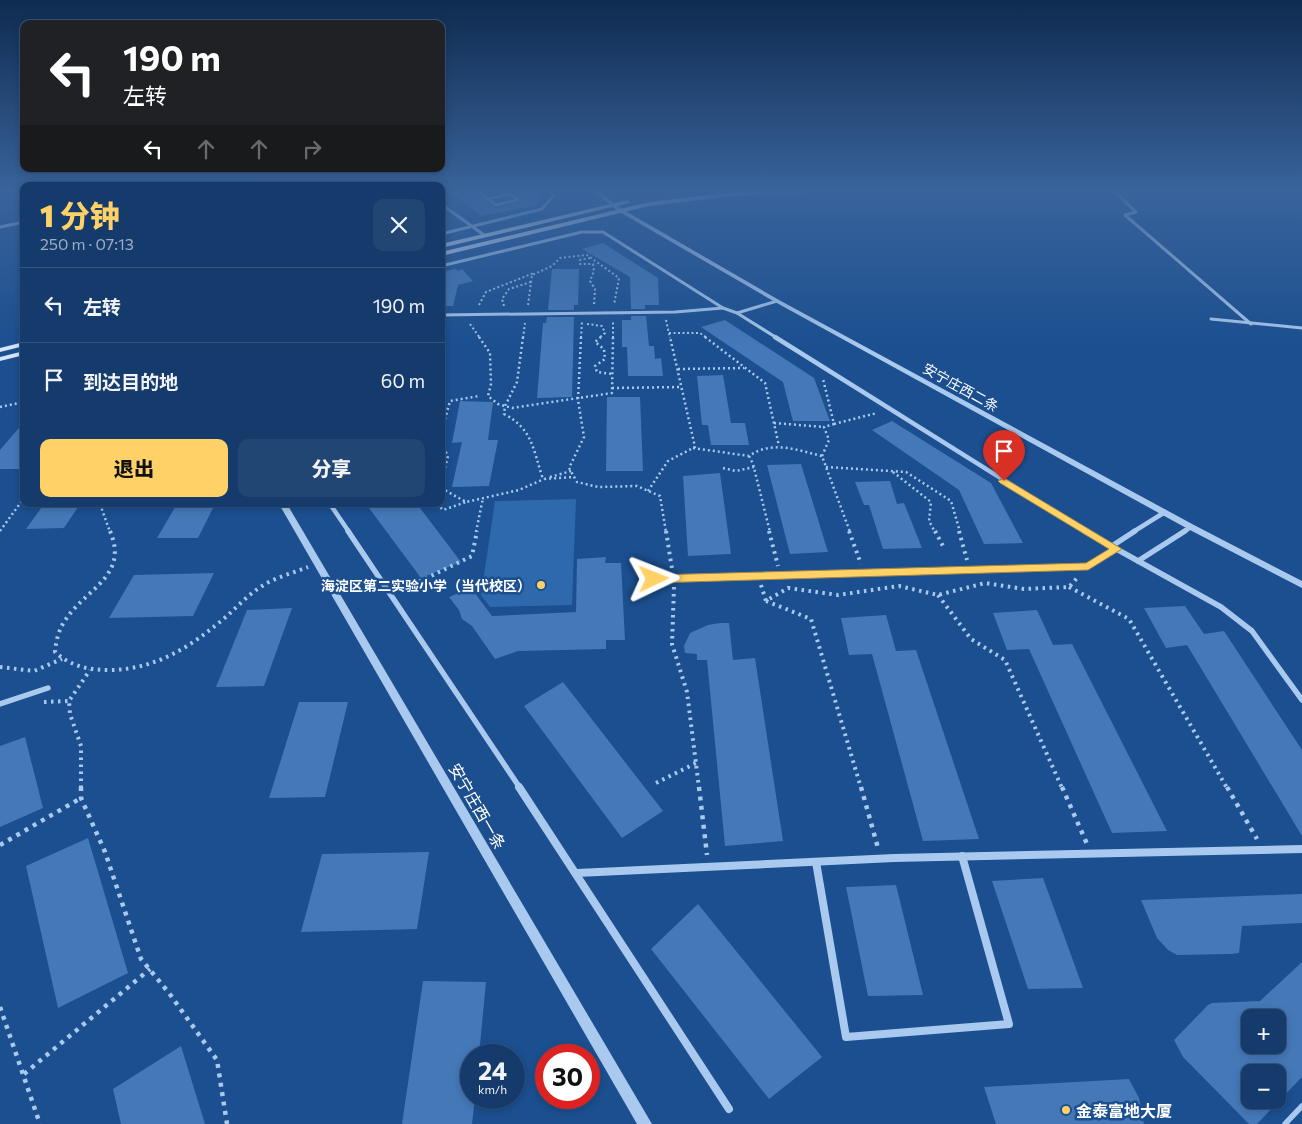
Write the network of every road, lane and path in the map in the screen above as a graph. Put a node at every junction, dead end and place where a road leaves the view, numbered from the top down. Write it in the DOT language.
graph roads {
  1 [pos="488,242"];
  2 [pos="539,242"];
  3 [pos="620,242"];
  4 [pos="676,242"];
  5 [pos="1157,242"];
  6 [pos="445,253"];
  7 [pos="590,258"];
  8 [pos="445,265"];
  9 [pos="538,273"];
  10 [pos="531,282"];
  11 [pos="777,301"];
  12 [pos="723,308"];
  13 [pos="664,312"];
  14 [pos="582,313"];
  15 [pos="593,313"];
  16 [pos="613,313"];
  17 [pos="737,313"];
  18 [pos="464,314"];
  19 [pos="473,314"];
  20 [pos="511,314"];
  21 [pos="526,314"];
  22 [pos="445,315"];
  23 [pos="1211,319"];
  24 [pos="582,324"];
  25 [pos="1251,324"];
  26 [pos="1302,328"];
  27 [pos="669,333"];
  28 [pos="20,345"];
  29 [pos="0,350"];
  30 [pos="20,354"];
  31 [pos="0,359"];
  32 [pos="820,365"];
  33 [pos="745,368"];
  34 [pos="678,369"];
  35 [pos="612,374"];
  36 [pos="682,387"];
  37 [pos="612,388"];
  38 [pos="479,396"];
  39 [pos="578,400"];
  40 [pos="20,403"];
  41 [pos="505,406"];
  42 [pos="0,407"];
  43 [pos="890,409"];
  44 [pos="445,419"];
  45 [pos="774,423"];
  46 [pos="834,424"];
  47 [pos="824,427"];
  48 [pos="779,446"];
  49 [pos="693,448"];
  50 [pos="445,450"];
  51 [pos="749,456"];
  52 [pos="822,456"];
  53 [pos="754,467"];
  54 [pos="826,467"];
  55 [pos="445,468"];
  56 [pos="723,468"];
  57 [pos="571,471"];
  58 [pos="892,471"];
  59 [pos="574,477"];
  60 [pos="543,479"];
  61 [pos="445,490"];
  62 [pos="648,491"];
  63 [pos="483,498"];
  64 [pos="466,502"];
  65 [pos="20,503"];
  66 [pos="101,507"];
  67 [pos="285,507"];
  68 [pos="332,507"];
  69 [pos="440,507"];
  70 [pos="1165,512"];
  71 [pos="1191,527"];
  72 [pos="0,530"];
  73 [pos="943,546"];
  74 [pos="1114,547"];
  75 [pos="1138,560"];
  76 [pos="317,564"];
  77 [pos="1088,567"];
  78 [pos="970,570"];
  79 [pos="864,573"];
  80 [pos="780,575"];
  81 [pos="758,576"];
  82 [pos="674,578"];
  83 [pos="654,579"];
  84 [pos="1302,584"];
  85 [pos="1069,587"];
  86 [pos="938,595"];
  87 [pos="391,596"];
  88 [pos="766,601"];
  89 [pos="62,659"];
  90 [pos="0,667"];
  91 [pos="90,670"];
  92 [pos="48,688"];
  93 [pos="1302,700"];
  94 [pos="0,704"];
  95 [pos="696,763"];
  96 [pos="656,783"];
  97 [pos="81,798"];
  98 [pos="0,845"];
  99 [pos="1302,849"];
  100 [pos="1263,850"];
  101 [pos="1091,854"];
  102 [pos="962,856"];
  103 [pos="881,858"];
  104 [pos="708,861"];
  105 [pos="816,862"];
  106 [pos="577,874"];
  107 [pos="150,969"];
  108 [pos="0,1007"];
  109 [pos="24,1074"];
  110 [pos="1302,1106"];
  111 [pos="729,1109"];
  112 [pos="40,1124"];
  113 [pos="227,1124"];
  114 [pos="645,1124"];
  115 [pos="1285,1124"];
  1 -- 6 [label="main road"];
  2 -- 8 [label="street"];
  3 -- 12 [label="street"];
  4 -- 11 [label="street, 安宁庄西二条"];
  5 -- 25 [label="street"];
  7 -- 9 [label="path"];
  7 -- 15 [label="path"];
  7 -- 16 [label="path"];
  9 -- 10 [label="path"];
  9 -- 19 [label="path"];
  10 -- 20 [label="path"];
  10 -- 21 [label="path"];
  11 -- 17 [label="street"];
  11 -- 70 [label="street, 安宁庄西二条"];
  12 -- 13 [label="street"];
  12 -- 17 [label="street"];
  13 -- 16 [label="street"];
  13 -- 27 [label="path"];
  14 -- 15 [label="street"];
  14 -- 21 [label="street"];
  14 -- 24 [label="path"];
  15 -- 16 [label="street"];
  16 -- 35 [label="path"];
  17 -- 32 [label="street"];
  18 -- 19 [label="street"];
  18 -- 22 [label="street"];
  18 -- 41 [label="path"];
  19 -- 20 [label="street"];
  20 -- 21 [label="street"];
  21 -- 41 [label="path"];
  23 -- 25 [label="street"];
  24 -- 35 [label="path"];
  24 -- 39 [label="path"];
  25 -- 26 [label="street"];
  27 -- 33 [label="path"];
  27 -- 34 [label="path"];
  28 -- 29 [label="main road"];
  30 -- 31 [label="main road"];
  32 -- 43 [label="street"];
  32 -- 46 [label="path"];
  33 -- 34 [label="path"];
  33 -- 45 [label="path"];
  34 -- 36 [label="path"];
  35 -- 37 [label="path"];
  36 -- 37 [label="path"];
  36 -- 49 [label="path"];
  37 -- 39 [label="path"];
  38 -- 44 [label="path"];
  39 -- 41 [label="path"];
  39 -- 57 [label="path"];
  40 -- 42 [label="path"];
  41 -- 60 [label="path"];
  43 -- 46 [label="path"];
  43 -- 74 [label="street"];
  45 -- 47 [label="path"];
  45 -- 48 [label="path"];
  46 -- 47 [label="path"];
  47 -- 52 [label="path"];
  48 -- 51 [label="path"];
  48 -- 52 [label="path"];
  49 -- 51 [label="path"];
  49 -- 62 [label="path"];
  50 -- 55 [label="path"];
  51 -- 53 [label="path"];
  52 -- 54 [label="path"];
  53 -- 56 [label="path"];
  53 -- 80 [label="path"];
  54 -- 58 [label="path"];
  54 -- 79 [label="path"];
  57 -- 59 [label="path"];
  57 -- 60 [label="path"];
  58 -- 73 [label="path"];
  58 -- 78 [label="path"];
  59 -- 60 [label="path"];
  59 -- 62 [label="path"];
  60 -- 63 [label="path"];
  61 -- 64 [label="path"];
  62 -- 82 [label="path"];
  63 -- 64 [label="path"];
  63 -- 87 [label="path"];
  64 -- 69 [label="path"];
  65 -- 72 [label="path"];
  66 -- 89 [label="path"];
  67 -- 114 [label="street, 安宁庄西一条"];
  68 -- 87 [label="street"];
  70 -- 71 [label="street, 安宁庄西二条"];
  70 -- 74 [label="street"];
  71 -- 75 [label="street"];
  71 -- 84 [label="street, 安宁庄西二条"];
  74 -- 75 [label="street"];
  74 -- 77 [label="street"];
  75 -- 93 [label="street"];
  76 -- 91 [label="path"];
  77 -- 78 [label="street"];
  77 -- 85 [label="path"];
  78 -- 79 [label="street"];
  79 -- 80 [label="street"];
  80 -- 81 [label="street"];
  81 -- 82 [label="street"];
  81 -- 88 [label="path"];
  82 -- 83 [label="street"];
  82 -- 95 [label="path"];
  85 -- 86 [label="path"];
  85 -- 100 [label="path"];
  86 -- 88 [label="path"];
  86 -- 101 [label="path"];
  87 -- 106 [label="street"];
  88 -- 103 [label="path"];
  89 -- 90 [label="path"];
  89 -- 91 [label="path"];
  91 -- 97 [label="path"];
  92 -- 94 [label="street"];
  95 -- 96 [label="path"];
  95 -- 104 [label="path"];
  97 -- 98 [label="path"];
  97 -- 107 [label="path"];
  99 -- 100 [label="street"];
  100 -- 101 [label="street"];
  101 -- 102 [label="street"];
  102 -- 103 [label="street"];
  102 -- 105 [label="street"];
  103 -- 105 [label="street"];
  105 -- 106 [label="street"];
  106 -- 111 [label="street"];
  107 -- 109 [label="path"];
  107 -- 113 [label="path"];
  108 -- 109 [label="path"];
  109 -- 112 [label="path"];
  110 -- 115 [label="lane"];
}
